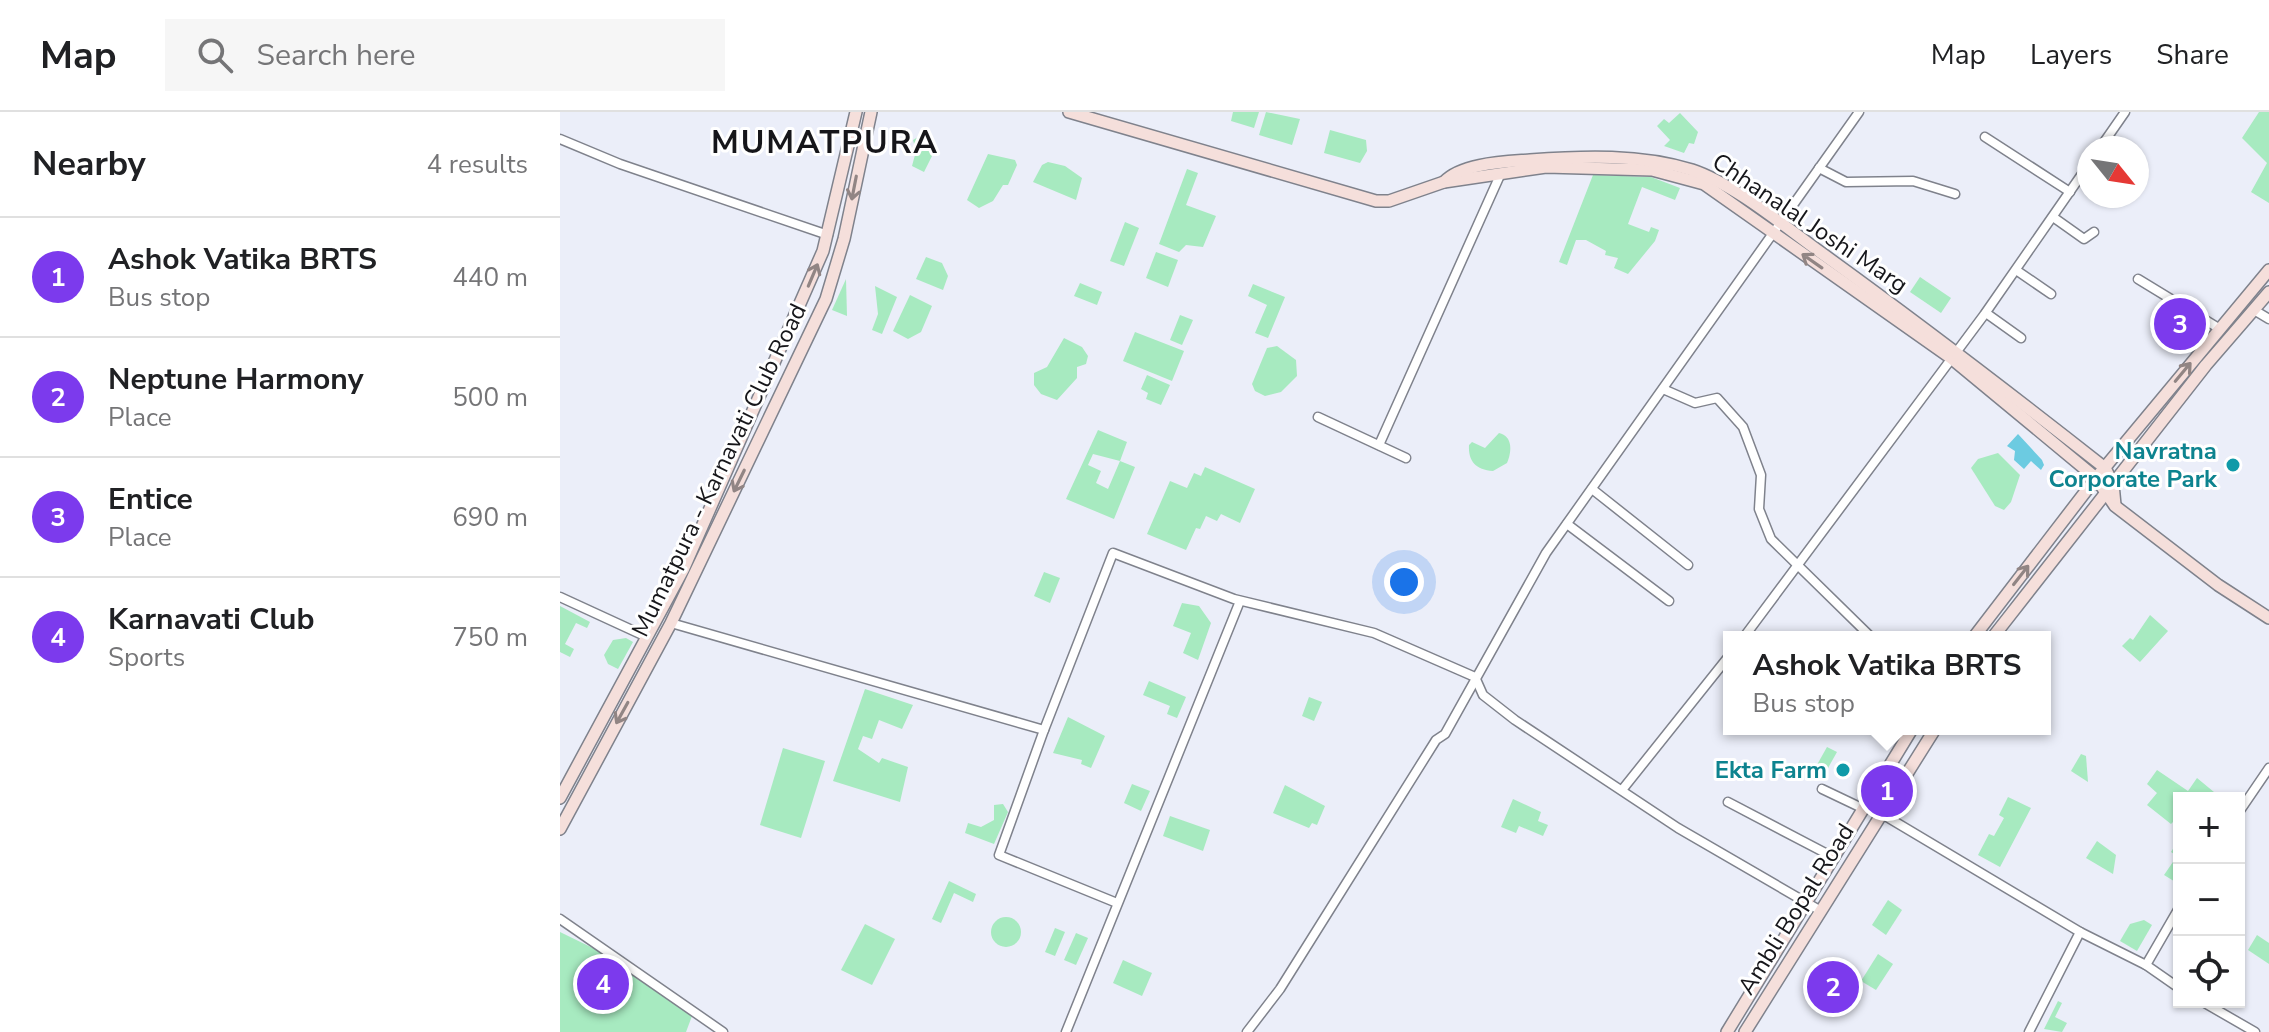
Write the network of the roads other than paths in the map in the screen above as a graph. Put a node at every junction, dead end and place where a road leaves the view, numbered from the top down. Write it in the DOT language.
graph roads {
  1 [pos="856,112"];
  2 [pos="871,112"];
  3 [pos="1069,112"];
  4 [pos="1859,112"];
  5 [pos="2125,112"];
  6 [pos="2108,136"];
  7 [pos="1985,137"];
  8 [pos="560,139"];
  9 [pos="1819,168"];
  10 [pos="1501,173"];
  11 [pos="1690,174"];
  12 [pos="1444,182"];
  13 [pos="2077,182"];
  14 [pos="2070,192"];
  15 [pos="1955,194"];
  16 [pos="2053,217"];
  17 [pos="1776,228"];
  18 [pos="2094,232"];
  19 [pos="828,235"];
  20 [pos="2016,270"];
  21 [pos="2269,270"];
  22 [pos="2138,279"];
  23 [pos="2269,292"];
  24 [pos="2051,294"];
  25 [pos="2254,310"];
  26 [pos="1986,313"];
  27 [pos="2269,319"];
  28 [pos="2220,329"];
  29 [pos="2021,338"];
  30 [pos="1954,354"];
  31 [pos="1663,389"];
  32 [pos="1318,417"];
  33 [pos="1379,445"];
  34 [pos="1406,458"];
  35 [pos="2105,468"];
  36 [pos="2096,478"];
  37 [pos="2113,484"];
  38 [pos="1592,489"];
  39 [pos="2105,495"];
  40 [pos="2115,506"];
  41 [pos="1567,524"];
  42 [pos="1688,565"];
  43 [pos="1799,568"];
  44 [pos="560,597"];
  45 [pos="1240,601"];
  46 [pos="1669,601"];
  47 [pos="2269,618"];
  48 [pos="671,623"];
  49 [pos="1749,631"];
  50 [pos="1865,631"];
  51 [pos="1979,631"];
  52 [pos="1998,631"];
  53 [pos="647,637"];
  54 [pos="1723,664"];
  55 [pos="1475,677"];
  56 [pos="1044,730"];
  57 [pos="1908,735"];
  58 [pos="1931,735"];
  59 [pos="2269,768"];
  60 [pos="1822,789"];
  61 [pos="1622,790"];
  62 [pos="560,798"];
  63 [pos="1728,802"];
  64 [pos="2245,803"];
  65 [pos="1864,809"];
  66 [pos="1882,814"];
  67 [pos="560,829"];
  68 [pos="1835,858"];
  69 [pos="1117,903"];
  70 [pos="1808,904"];
  71 [pos="1821,911"];
  72 [pos="2173,918"];
  73 [pos="560,919"];
  74 [pos="2080,932"];
  75 [pos="2146,965"];
  76 [pos="2173,984"];
  77 [pos="2213,1008"];
  78 [pos="723,1032"];
  79 [pos="1066,1032"];
  80 [pos="1247,1032"];
  81 [pos="1727,1032"];
  82 [pos="1745,1032"];
  83 [pos="2029,1032"];
  84 [pos="2255,1032"];
  1 -- 19 [label="street, Mumatpura - Karnavati Club Road"];
  2 -- 48 [label="street, Mumatpura - Karnavati Club Road, one-way"];
  3 -- 12 [label="street, Chhanalal Joshi Marg"];
  4 -- 9 [label="street"];
  5 -- 6 [label="street"];
  7 -- 14 [label="street"];
  8 -- 19 [label="street"];
  9 -- 15 [label="street"];
  9 -- 17 [label="street"];
  10 -- 11 [label="street, Chhanalal Joshi Marg"];
  10 -- 12 [label="street, Chhanalal Joshi Marg"];
  10 -- 33 [label="street"];
  11 -- 12 [label="street, Chhanalal Joshi Marg"];
  11 -- 17 [label="street, Chhanalal Joshi Marg"];
  13 -- 14 [label="street"];
  14 -- 16 [label="street"];
  16 -- 18 [label="street"];
  16 -- 20 [label="street"];
  17 -- 30 [label="street, Chhanalal Joshi Marg"];
  17 -- 31 [label="street"];
  53 -- 19 [label="street, Mumatpura - Karnavati Club Road, one-way"];
  20 -- 24 [label="street"];
  20 -- 26 [label="street"];
  21 -- 28 [label="street"];
  22 -- 28 [label="street"];
  23 -- 25 [label="street"];
  25 -- 27 [label="street"];
  25 -- 37 [label="street"];
  26 -- 29 [label="street"];
  26 -- 30 [label="street"];
  35 -- 28 [label="street, one-way"];
  30 -- 35 [label="street, Chhanalal Joshi Marg"];
  30 -- 36 [label="street, Chhanalal Joshi Marg"];
  30 -- 43 [label="street"];
  31 -- 38 [label="street"];
  31 -- 43 [label="street"];
  32 -- 33 [label="street"];
  33 -- 34 [label="street"];
  35 -- 36 [label="street"];
  35 -- 37 [label="street"];
  36 -- 39 [label="street"];
  51 -- 36 [label="street, one-way"];
  37 -- 39 [label="street"];
  37 -- 40 [label="street"];
  38 -- 41 [label="street"];
  38 -- 42 [label="street"];
  39 -- 40 [label="street"];
  39 -- 52 [label="street"];
  40 -- 47 [label="street"];
  41 -- 46 [label="street"];
  41 -- 55 [label="street"];
  43 -- 49 [label="street"];
  43 -- 50 [label="street"];
  44 -- 53 [label="street"];
  45 -- 55 [label="street"];
  45 -- 56 [label="street"];
  45 -- 69 [label="street"];
  48 -- 56 [label="street"];
  48 -- 67 [label="street, Mumatpura - Karnavati Club Road, one-way"];
  53 -- 62 [label="street, Mumatpura - Karnavati Club Road"];
  54 -- 61 [label="street"];
  55 -- 61 [label="street"];
  55 -- 80 [label="street"];
  56 -- 69 [label="street"];
  57 -- 65 [label="street, Ambli Bopal Road"];
  58 -- 66 [label="street, Ambli Bopal Road"];
  59 -- 64 [label="street"];
  60 -- 65 [label="street"];
  61 -- 70 [label="street"];
  63 -- 68 [label="street"];
  65 -- 68 [label="street, Ambli Bopal Road"];
  66 -- 71 [label="street, Ambli Bopal Road"];
  66 -- 74 [label="street"];
  68 -- 70 [label="street, Ambli Bopal Road"];
  69 -- 79 [label="street"];
  70 -- 71 [label="street"];
  70 -- 81 [label="street, Ambli Bopal Road"];
  71 -- 82 [label="street, Ambli Bopal Road"];
  72 -- 75 [label="street"];
  73 -- 78 [label="street"];
  74 -- 75 [label="street"];
  74 -- 83 [label="street"];
  75 -- 76 [label="street"];
  77 -- 84 [label="street"];
}
